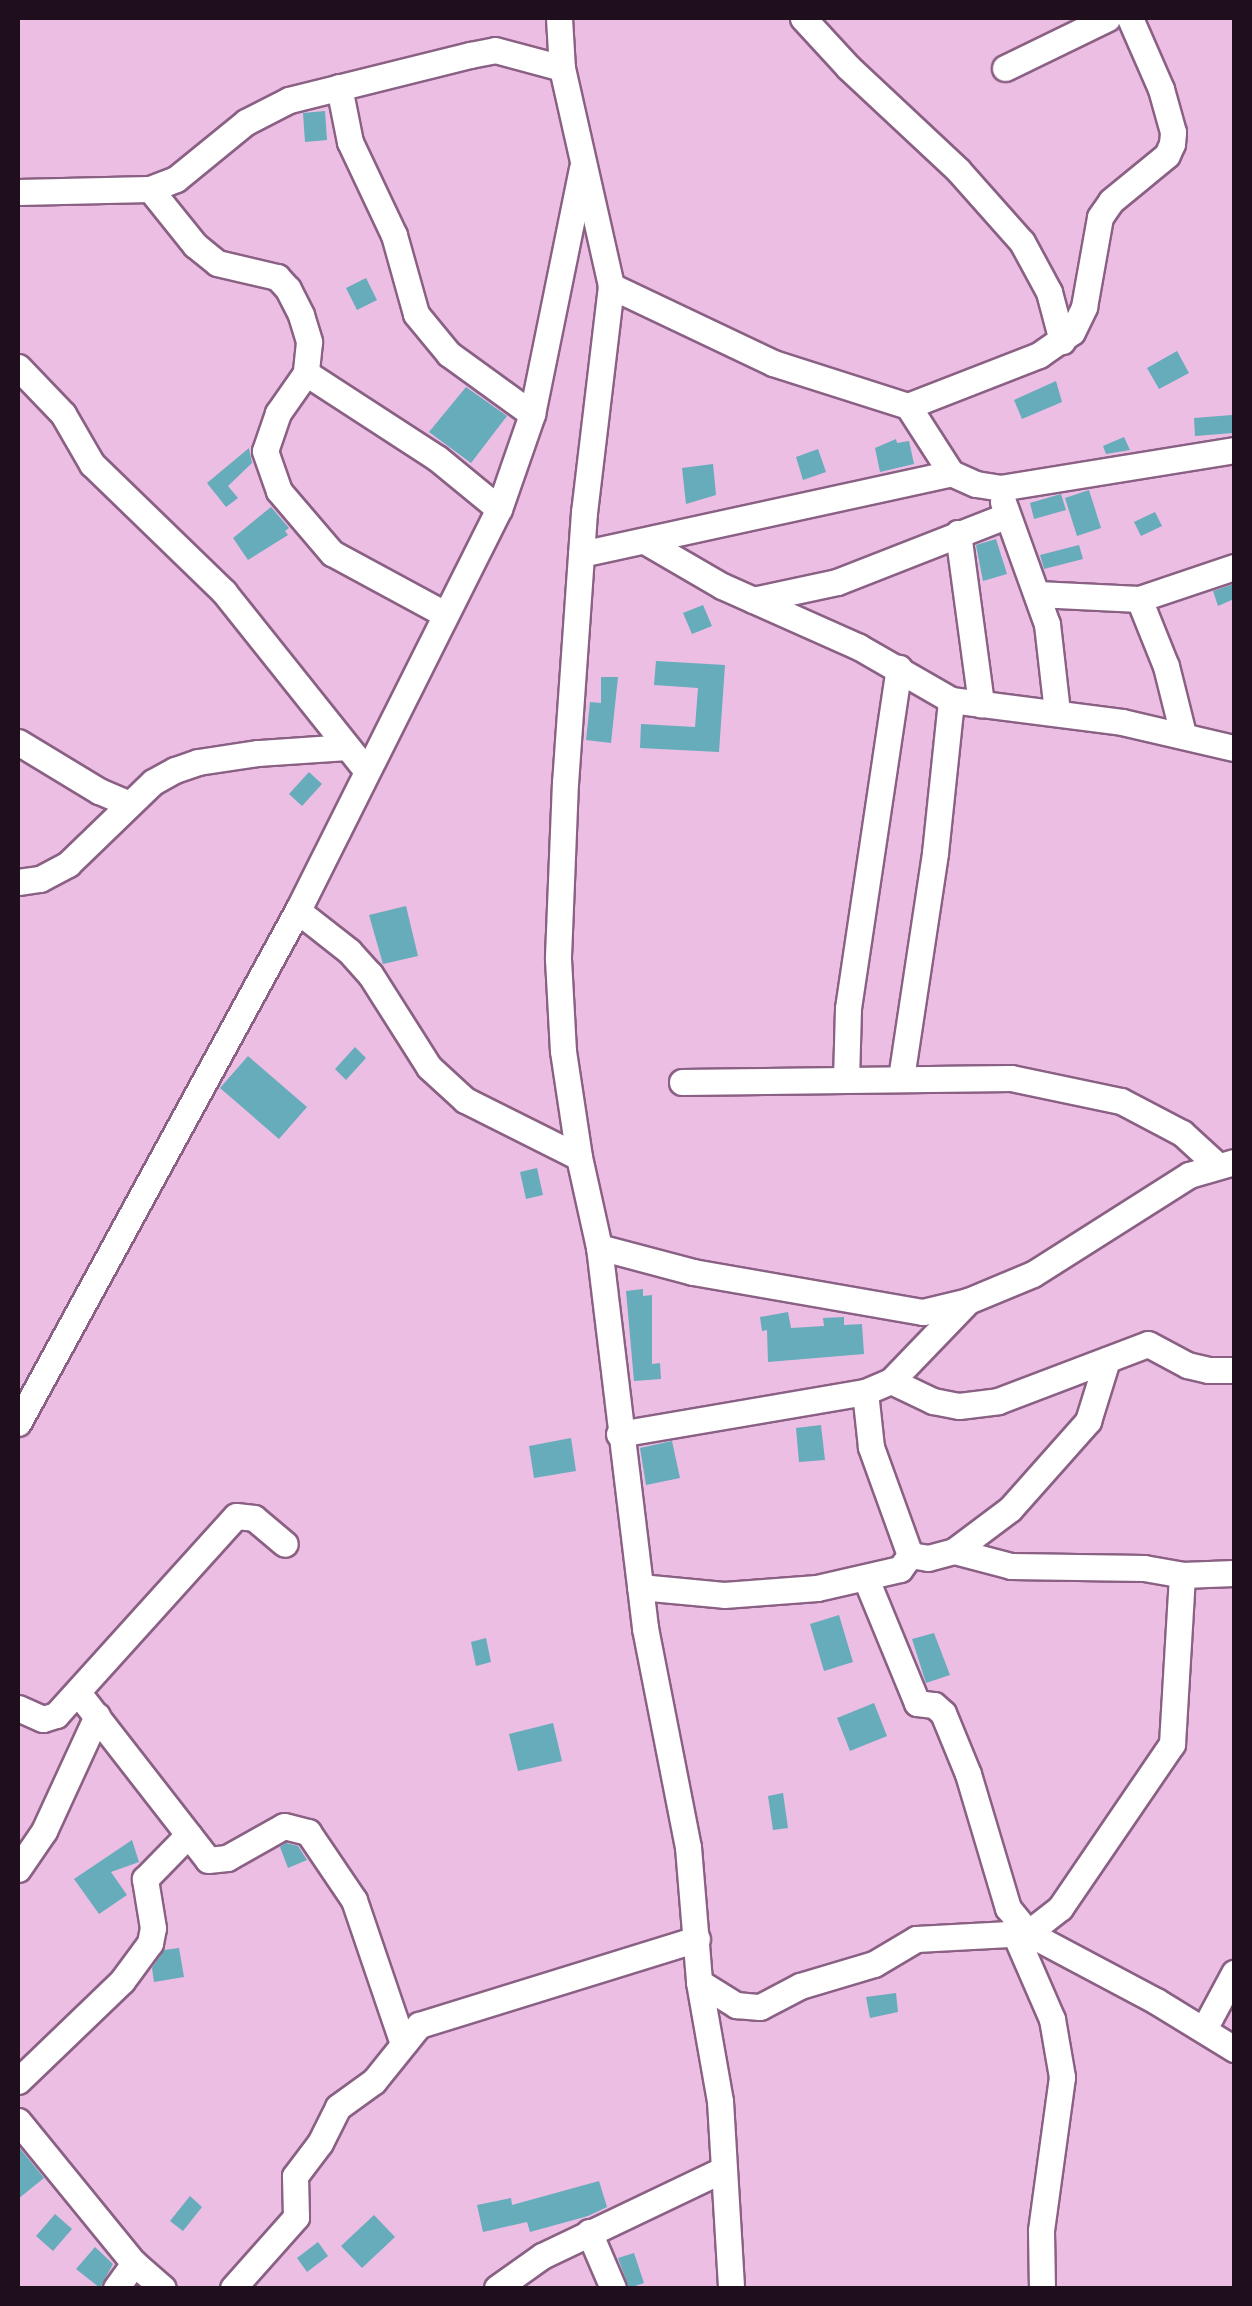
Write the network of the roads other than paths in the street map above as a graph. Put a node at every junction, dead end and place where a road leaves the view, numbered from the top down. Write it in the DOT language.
graph roads {
  1 [pos="560,18"];
  2 [pos="803,18"];
  3 [pos="1108,18"];
  4 [pos="1130,18"];
  5 [pos="562,68"];
  6 [pos="1005,68"];
  7 [pos="339,87"];
  8 [pos="584,164"];
  9 [pos="150,188"];
  10 [pos="18,192"];
  11 [pos="611,286"];
  12 [pos="1062,341"];
  13 [pos="18,367"];
  14 [pos="306,373"];
  15 [pos="908,406"];
  16 [pos="532,414"];
  17 [pos="1234,450"];
  18 [pos="951,473"];
  19 [pos="1000,488"];
  20 [pos="499,509"];
  21 [pos="1005,516"];
  22 [pos="958,532"];
  23 [pos="648,543"];
  24 [pos="582,554"];
  25 [pos="1234,567"];
  26 [pos="1037,594"];
  27 [pos="1139,598"];
  28 [pos="753,600"];
  29 [pos="443,613"];
  30 [pos="899,668"];
  31 [pos="950,700"];
  32 [pos="981,704"];
  33 [pos="1056,712"];
  34 [pos="1182,734"];
  35 [pos="18,742"];
  36 [pos="346,747"];
  37 [pos="1234,748"];
  38 [pos="366,770"];
  39 [pos="129,804"];
  40 [pos="18,882"];
  41 [pos="298,911"];
  42 [pos="901,1078"];
  43 [pos="846,1080"];
  44 [pos="682,1082"];
  45 [pos="579,1157"];
  46 [pos="1226,1164"];
  47 [pos="599,1247"];
  48 [pos="968,1301"];
  49 [pos="1107,1360"];
  50 [pos="1234,1370"];
  51 [pos="890,1381"];
  52 [pos="865,1392"];
  53 [pos="18,1423"];
  54 [pos="619,1434"];
  55 [pos="285,1544"];
  56 [pos="954,1551"];
  57 [pos="910,1555"];
  58 [pos="1234,1573"];
  59 [pos="1182,1576"];
  60 [pos="866,1580"];
  61 [pos="640,1586"];
  62 [pos="79,1694"];
  63 [pos="18,1708"];
  64 [pos="97,1716"];
  65 [pos="188,1834"];
  66 [pos="18,1869"];
  67 [pos="1022,1934"];
  68 [pos="697,1939"];
  69 [pos="1234,1974"];
  70 [pos="700,1982"];
  71 [pos="1204,2029"];
  72 [pos="402,2041"];
  73 [pos="1234,2049"];
  74 [pos="18,2081"];
  75 [pos="20,2130"];
  76 [pos="722,2170"];
  77 [pos="589,2232"];
  78 [pos="134,2263"];
  79 [pos="116,2288"];
  80 [pos="163,2288"];
  81 [pos="232,2288"];
  82 [pos="498,2288"];
  83 [pos="613,2288"];
  84 [pos="731,2288"];
  85 [pos="1042,2288"];
  1 -- 5 [label="street"];
  2 -- 12 [label="street"];
  3 -- 6 [label="street"];
  4 -- 12 [label="street"];
  5 -- 7 [label="street"];
  5 -- 8 [label="street"];
  7 -- 9 [label="street"];
  7 -- 16 [label="street"];
  8 -- 11 [label="street"];
  8 -- 16 [label="street"];
  9 -- 10 [label="street"];
  9 -- 14 [label="street"];
  11 -- 15 [label="street"];
  11 -- 24 [label="street"];
  12 -- 15 [label="street"];
  13 -- 36 [label="street"];
  14 -- 20 [label="street"];
  14 -- 29 [label="street"];
  15 -- 18 [label="street"];
  16 -- 20 [label="street"];
  17 -- 19 [label="street"];
  18 -- 19 [label="street"];
  18 -- 23 [label="street"];
  19 -- 21 [label="street"];
  20 -- 29 [label="street"];
  21 -- 22 [label="street"];
  21 -- 26 [label="street"];
  22 -- 28 [label="street"];
  22 -- 32 [label="street"];
  23 -- 24 [label="street"];
  23 -- 28 [label="street"];
  24 -- 45 [label="street"];
  25 -- 27 [label="street"];
  26 -- 27 [label="street"];
  26 -- 33 [label="street"];
  27 -- 34 [label="street"];
  28 -- 30 [label="street"];
  29 -- 38 [label="street"];
  30 -- 31 [label="street"];
  30 -- 43 [label="street"];
  31 -- 32 [label="street"];
  31 -- 42 [label="street"];
  32 -- 33 [label="street"];
  33 -- 34 [label="street"];
  34 -- 37 [label="street"];
  35 -- 39 [label="street"];
  36 -- 38 [label="street"];
  36 -- 39 [label="street"];
  38 -- 41 [label="street"];
  39 -- 40 [label="street"];
  41 -- 45 [label="street"];
  41 -- 53 [label="street"];
  42 -- 43 [label="street"];
  42 -- 46 [label="street"];
  43 -- 44 [label="street"];
  45 -- 47 [label="street"];
  46 -- 48 [label="street"];
  47 -- 48 [label="street"];
  47 -- 54 [label="street"];
  48 -- 51 [label="street"];
  49 -- 50 [label="street"];
  49 -- 51 [label="street"];
  49 -- 56 [label="street"];
  51 -- 52 [label="street"];
  52 -- 54 [label="street"];
  52 -- 57 [label="street"];
  54 -- 61 [label="street"];
  55 -- 62 [label="street"];
  56 -- 57 [label="street"];
  56 -- 59 [label="street"];
  57 -- 60 [label="street"];
  58 -- 59 [label="street"];
  59 -- 67 [label="street"];
  60 -- 61 [label="street"];
  60 -- 67 [label="street"];
  61 -- 68 [label="street"];
  62 -- 63 [label="street"];
  62 -- 64 [label="street"];
  64 -- 65 [label="street"];
  64 -- 66 [label="street"];
  65 -- 72 [label="street"];
  65 -- 74 [label="street"];
  67 -- 70 [label="street"];
  67 -- 71 [label="street"];
  67 -- 85 [label="street"];
  68 -- 70 [label="street"];
  68 -- 72 [label="street"];
  69 -- 71 [label="street"];
  70 -- 76 [label="street"];
  71 -- 73 [label="street"];
  72 -- 81 [label="street"];
  75 -- 78 [label="street"];
  76 -- 77 [label="street"];
  76 -- 84 [label="street"];
  77 -- 82 [label="street"];
  77 -- 83 [label="street"];
  78 -- 79 [label="street"];
  78 -- 80 [label="street"];
}
